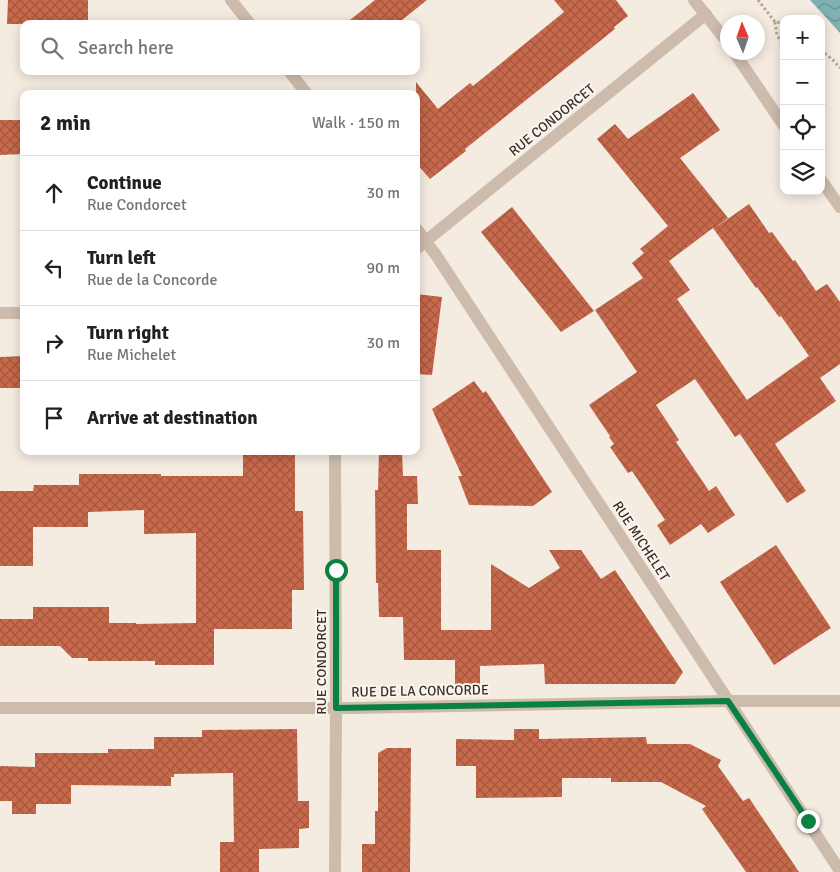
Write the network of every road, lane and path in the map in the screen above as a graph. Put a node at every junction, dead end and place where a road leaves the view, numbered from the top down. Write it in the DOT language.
graph roads {
  1 [pos="231,0"];
  2 [pos="694,0"];
  3 [pos="758,0"];
  4 [pos="706,14"];
  5 [pos="247,20"];
  6 [pos="775,22"];
  7 [pos="780,23"];
  8 [pos="720,32"];
  9 [pos="780,40"];
  10 [pos="825,53"];
  11 [pos="739,60"];
  12 [pos="840,68"];
  13 [pos="292,75"];
  14 [pos="304,90"];
  15 [pos="780,120"];
  16 [pos="825,186"];
  17 [pos="840,207"];
  18 [pos="421,245"];
  19 [pos="0,313"];
  20 [pos="20,313"];
  21 [pos="335,455"];
  22 [pos="728,701"];
  23 [pos="840,701"];
  24 [pos="0,708"];
  25 [pos="336,708"];
  26 [pos="840,871"];
  27 [pos="335,872"];
  1 -- 5 [label="street"];
  2 -- 4 [label="street"];
  3 -- 6 [label="path"];
  4 -- 8 [label="street"];
  4 -- 18 [label="street, RUE CONDORCET"];
  6 -- 7 [label="path"];
  6 -- 9 [label="path"];
  10 -- 12 [label="path"];
  11 -- 15 [label="street"];
  13 -- 14 [label="street"];
  16 -- 17 [label="street"];
  18 -- 22 [label="street, RUE MICHELET"];
  19 -- 20 [label="street"];
  21 -- 25 [label="street, RUE CONDORCET"];
  22 -- 23 [label="street, RUE DE LA CONCORDE"];
  22 -- 25 [label="street, RUE DE LA CONCORDE"];
  22 -- 26 [label="street, RUE MICHELET"];
  24 -- 25 [label="street, RUE DE LA CONCORDE"];
  25 -- 27 [label="street, RUE CONDORCET"];
}
